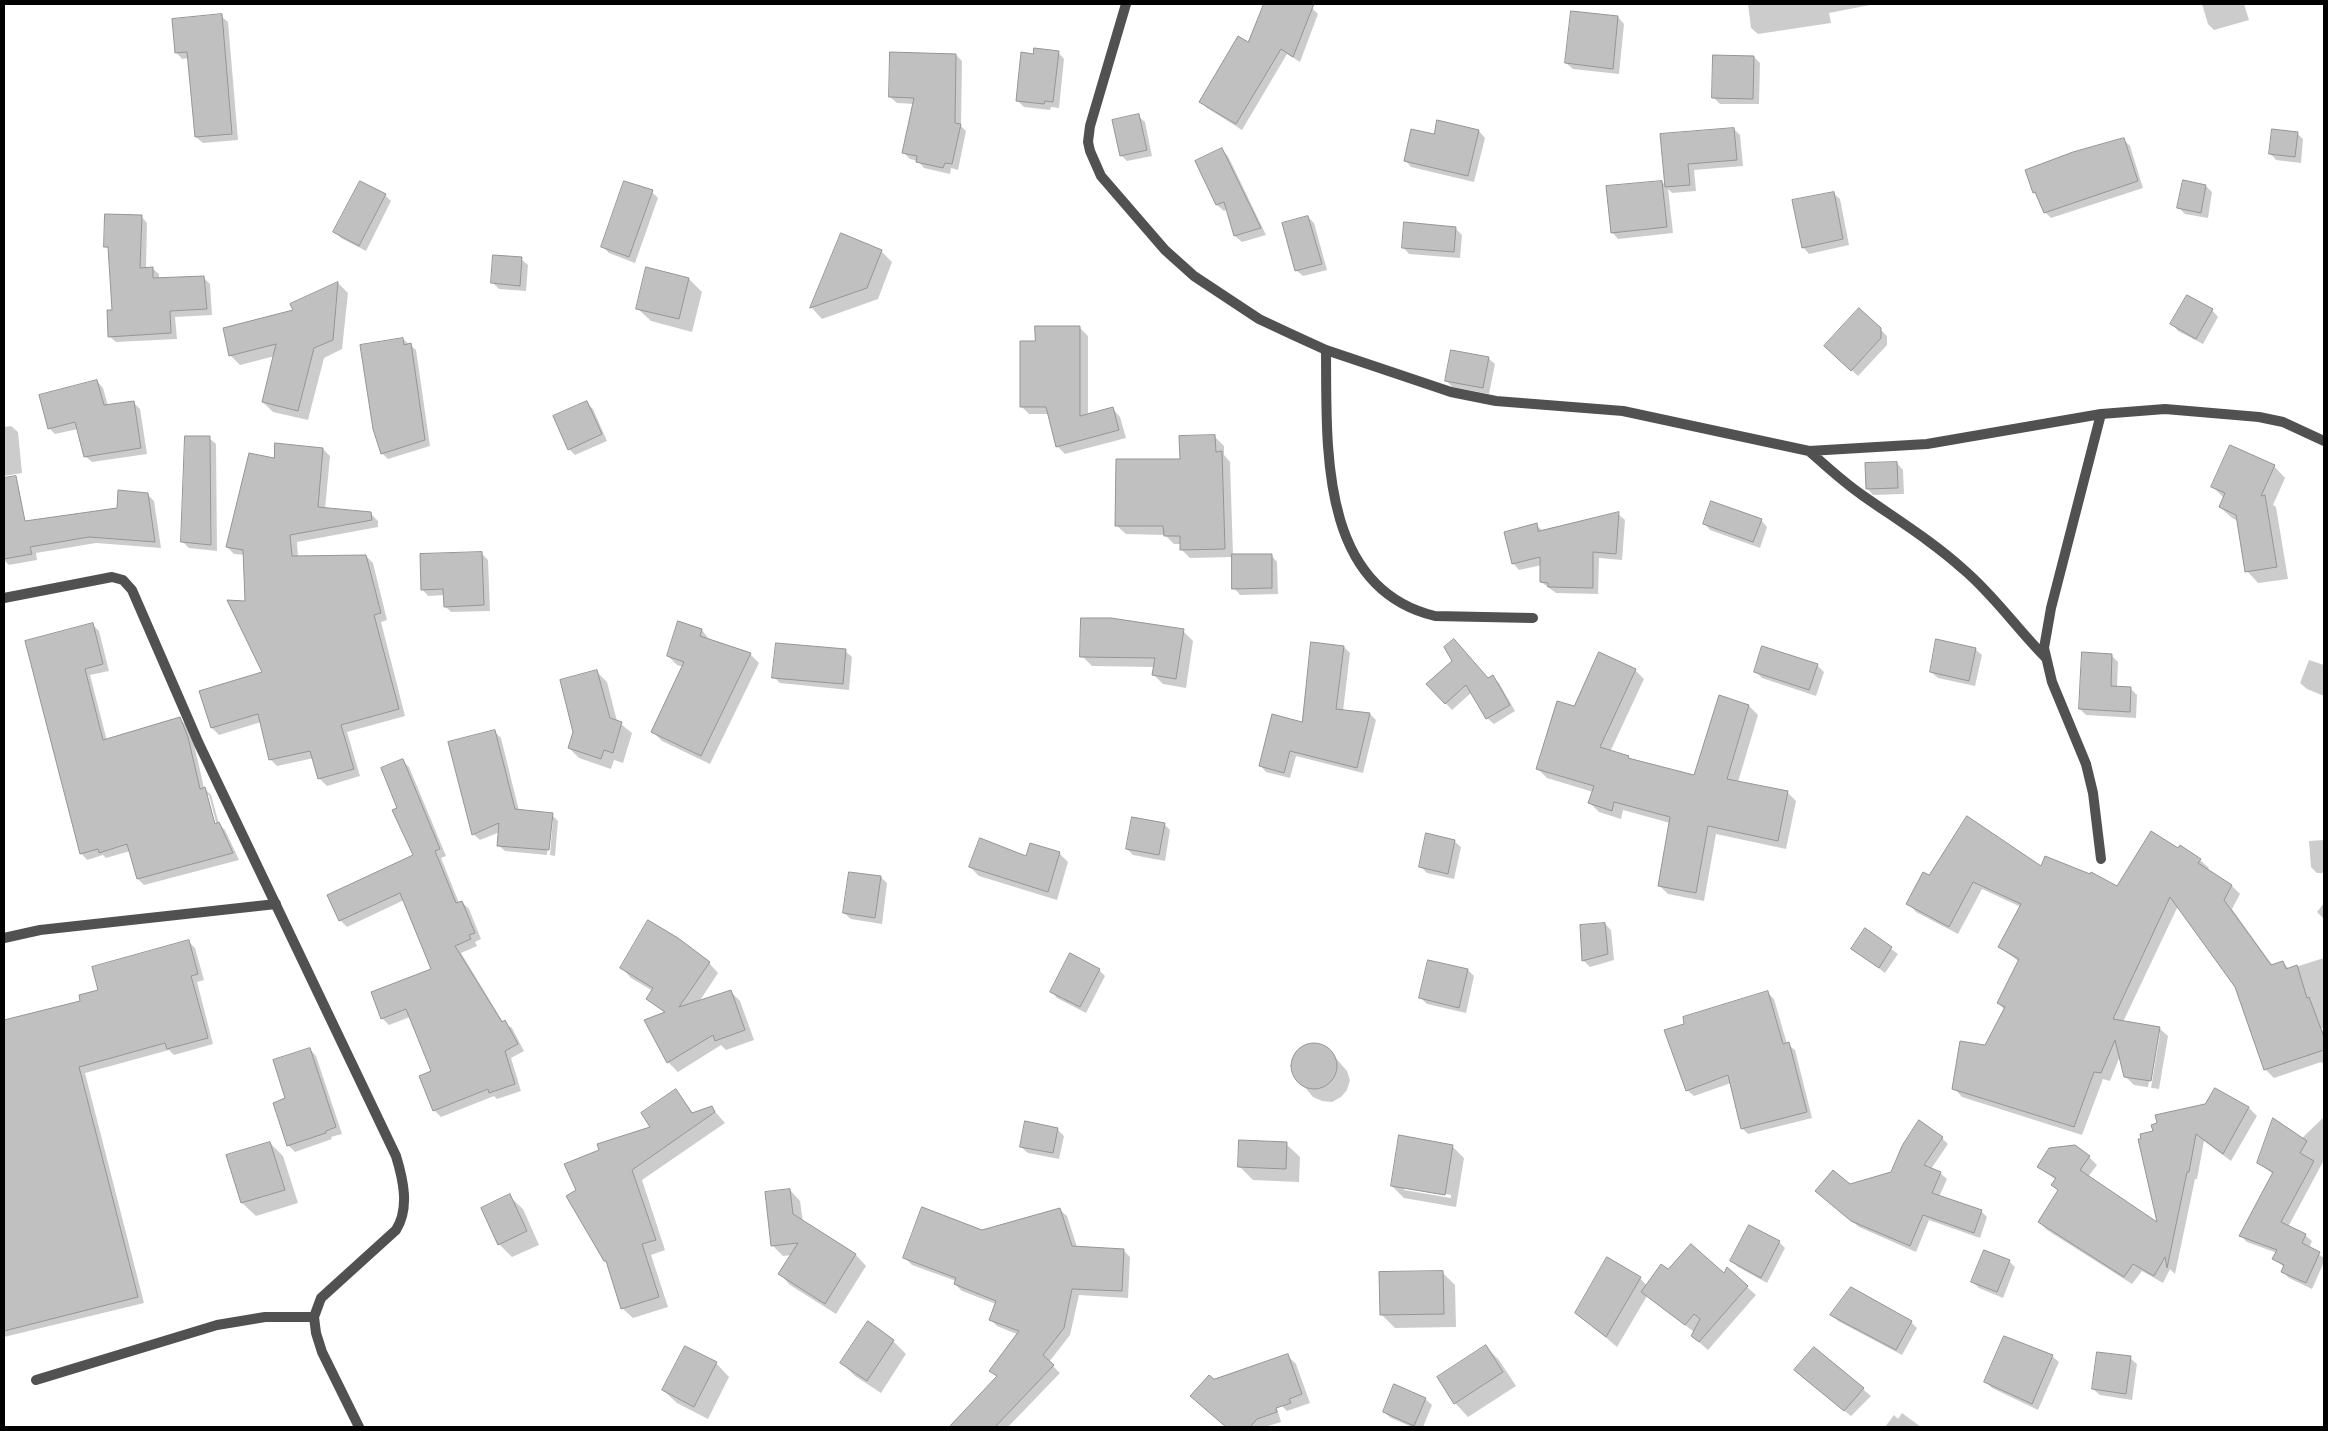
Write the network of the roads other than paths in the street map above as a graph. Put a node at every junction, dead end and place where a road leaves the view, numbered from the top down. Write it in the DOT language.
graph roads {
  1 [pos="1126,4"];
  2 [pos="1326,350"];
  3 [pos="2101,414"];
  4 [pos="2324,441"];
  5 [pos="1809,451"];
  6 [pos="4,598"];
  7 [pos="1533,618"];
  8 [pos="2046,658"];
  9 [pos="2101,859"];
  10 [pos="276,904"];
  11 [pos="4,938"];
  12 [pos="314,1317"];
  13 [pos="36,1380"];
  14 [pos="359,1427"];
  1 -- 2 [label="street"];
  2 -- 5 [label="street"];
  2 -- 7 [label="street"];
  3 -- 4 [label="street"];
  3 -- 5 [label="street"];
  3 -- 8 [label="street"];
  5 -- 8 [label="street"];
  6 -- 10 [label="street"];
  8 -- 9 [label="street"];
  10 -- 11 [label="street"];
  10 -- 12 [label="street"];
  12 -- 13 [label="street"];
  12 -- 14 [label="street"];
}
